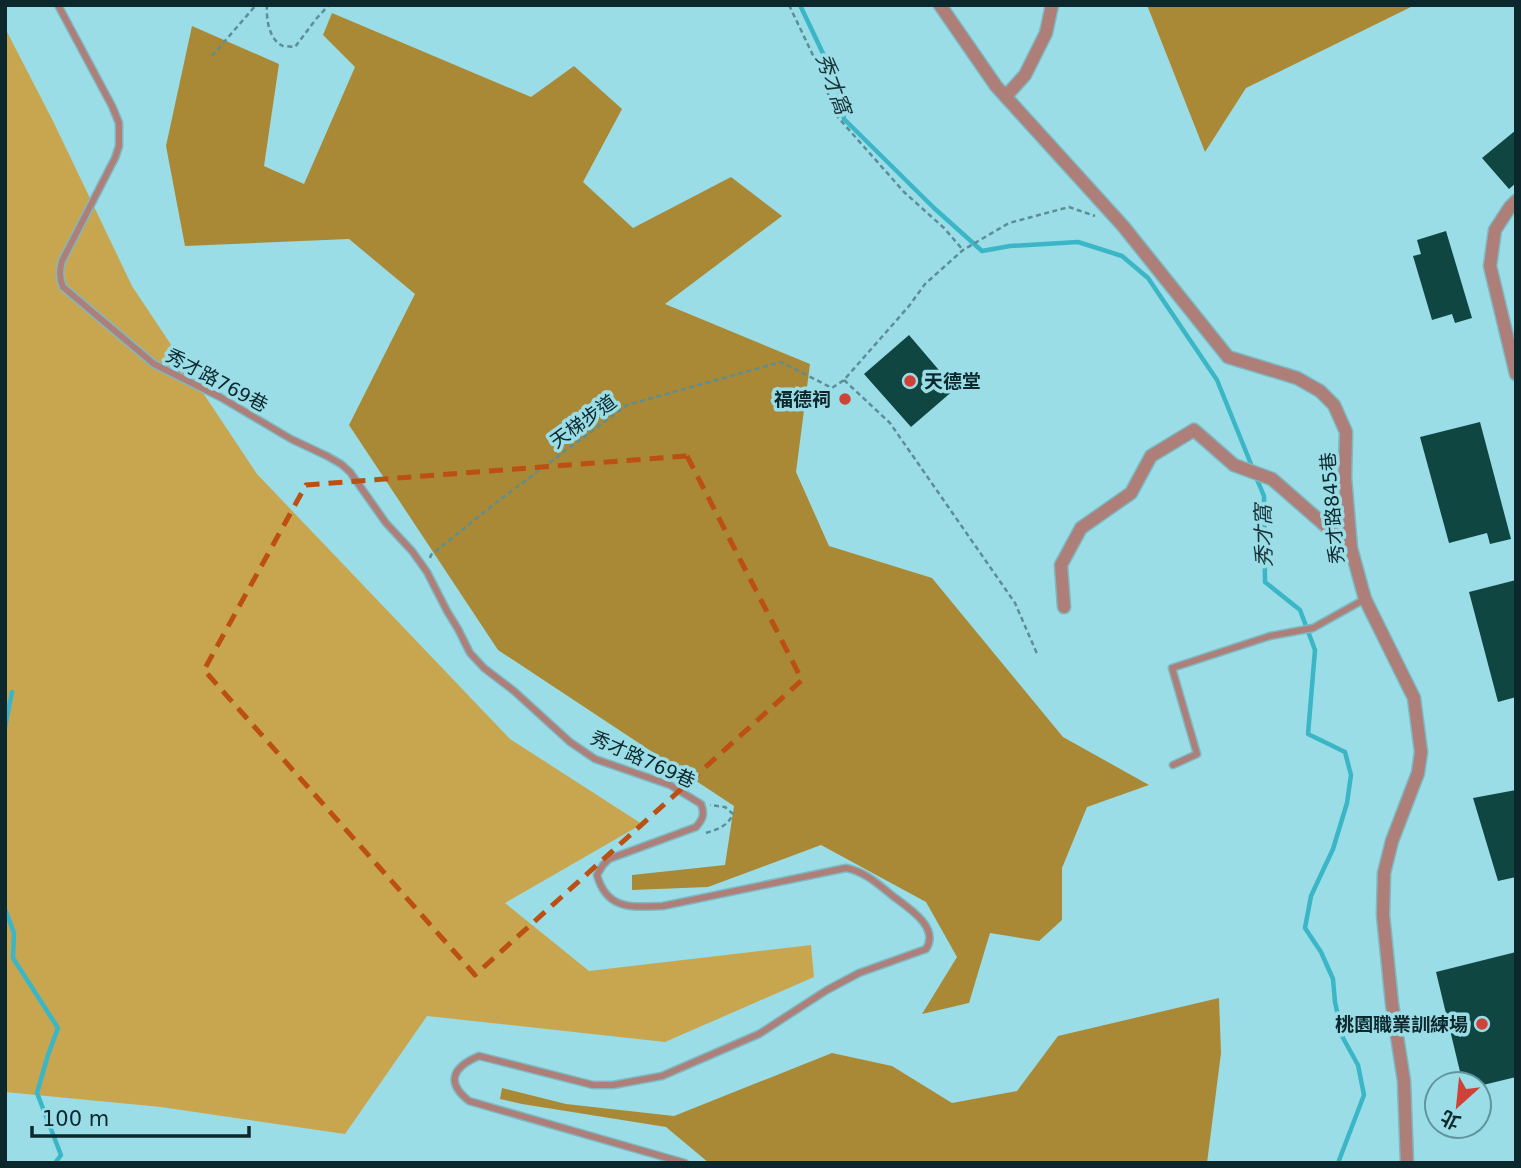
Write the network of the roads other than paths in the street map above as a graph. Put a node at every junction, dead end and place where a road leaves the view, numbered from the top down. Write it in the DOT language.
graph roads {
  1 [pos="58,5"];
  2 [pos="940,5"];
  3 [pos="1052,5"];
  4 [pos="1006,96"];
  5 [pos="1516,201"];
  6 [pos="1516,374"];
  7 [pos="1351,548"];
  8 [pos="1364,598"];
  9 [pos="1064,607"];
  10 [pos="1173,765"];
  11 [pos="685,1163"];
  12 [pos="1407,1163"];
  1 -- 11 [label="lane, 秀才路769巷"];
  2 -- 4 [label="street, 秀才路845巷"];
  3 -- 4 [label="street"];
  4 -- 7 [label="street, 秀才路845巷"];
  5 -- 6 [label="street"];
  7 -- 8 [label="street, 秀才路845巷"];
  7 -- 9 [label="street"];
  8 -- 10 [label="lane"];
  8 -- 12 [label="street, 秀才路845巷"];
}
